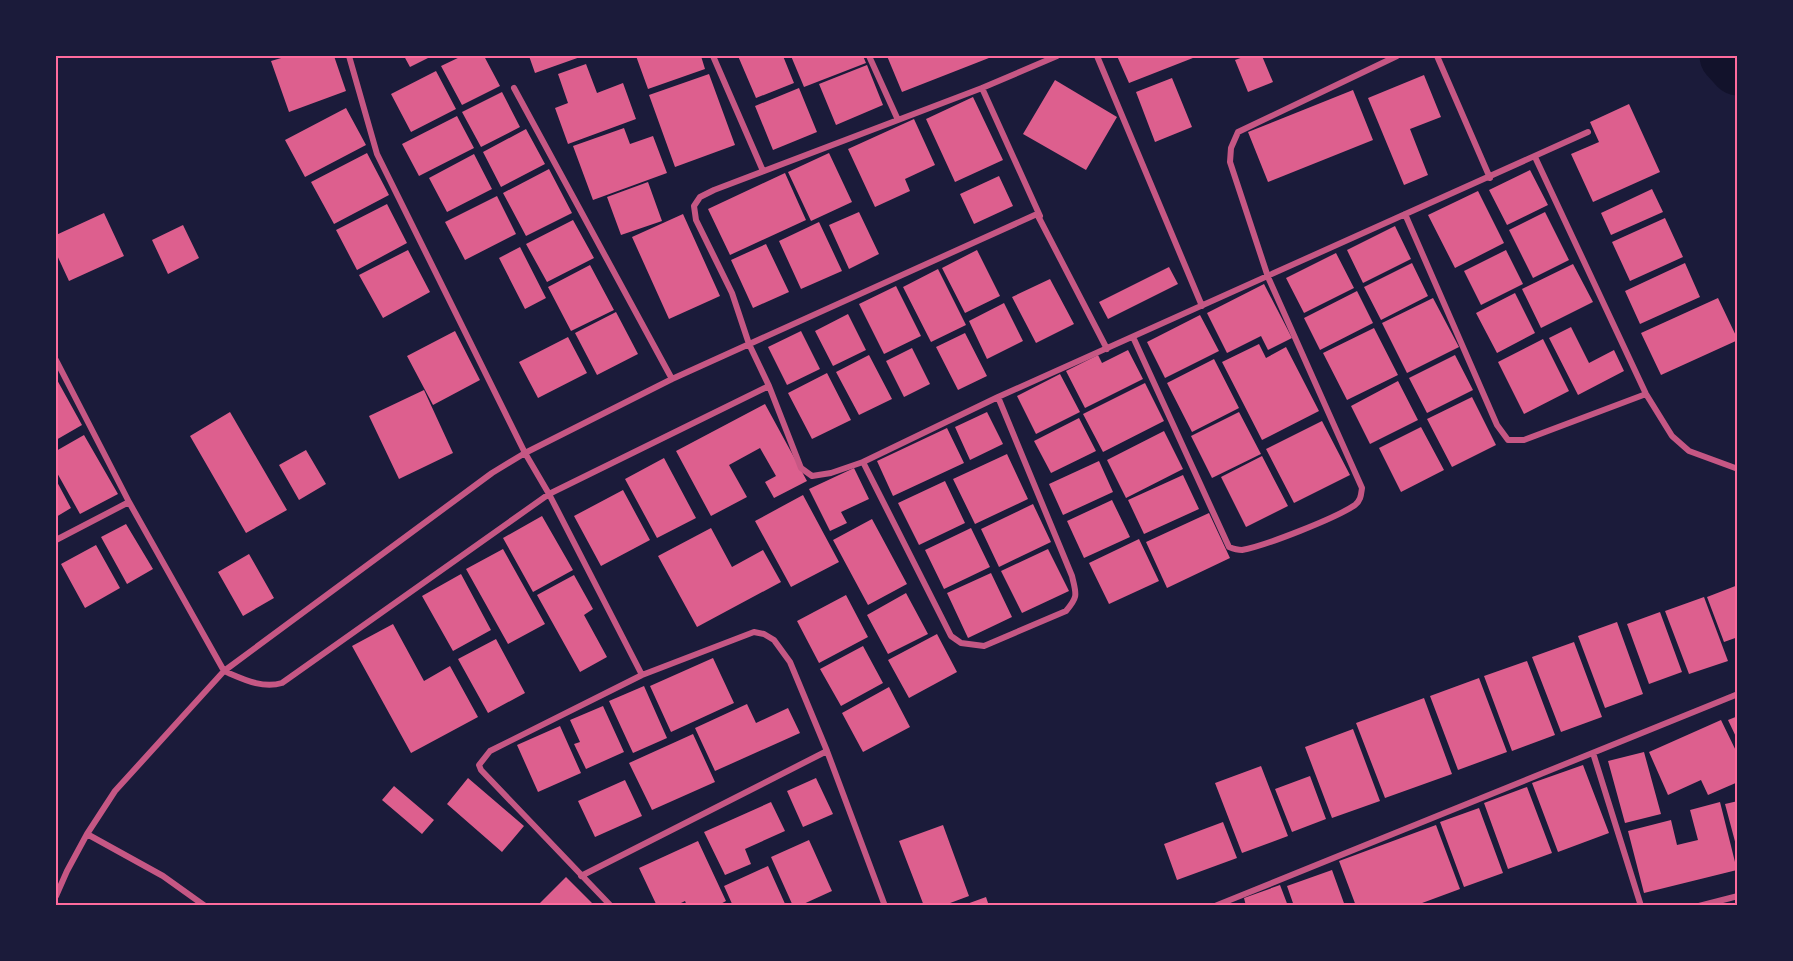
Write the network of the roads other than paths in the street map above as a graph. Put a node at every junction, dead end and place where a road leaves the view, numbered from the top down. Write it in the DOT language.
graph roads {
  1 [pos="349,56"];
  2 [pos="712,56"];
  3 [pos="869,56"];
  4 [pos="1057,56"];
  5 [pos="1096,56"];
  6 [pos="1397,56"];
  7 [pos="1437,56"];
  8 [pos="1043,58"];
  9 [pos="514,88"];
  10 [pos="982,88"];
  11 [pos="897,120"];
  12 [pos="1588,132"];
  13 [pos="1534,157"];
  14 [pos="763,171"];
  15 [pos="1490,178"];
  16 [pos="1405,214"];
  17 [pos="1050,239"];
  18 [pos="1268,276"];
  19 [pos="1202,306"];
  20 [pos="1133,337"];
  21 [pos="749,344"];
  22 [pos="1107,349"];
  23 [pos="56,360"];
  24 [pos="672,379"];
  25 [pos="769,386"];
  26 [pos="1646,394"];
  27 [pos="998,397"];
  28 [pos="525,453"];
  29 [pos="863,462"];
  30 [pos="1737,469"];
  31 [pos="549,494"];
  32 [pos="129,502"];
  33 [pos="56,540"];
  34 [pos="224,671"];
  35 [pos="642,675"];
  36 [pos="1737,694"];
  37 [pos="827,751"];
  38 [pos="1593,753"];
  39 [pos="87,834"];
  40 [pos="581,876"];
  41 [pos="56,896"];
  42 [pos="1737,896"];
  43 [pos="205,906"];
  44 [pos="611,906"];
  45 [pos="885,906"];
  46 [pos="1215,906"];
  47 [pos="1641,906"];
  48 [pos="1699,906"];
  1 -- 28 [label="street"];
  2 -- 14 [label="street"];
  3 -- 11 [label="street"];
  4 -- 8 [label="street"];
  5 -- 19 [label="street"];
  6 -- 18 [label="street"];
  7 -- 15 [label="street"];
  8 -- 10 [label="street"];
  9 -- 24 [label="street"];
  10 -- 11 [label="street"];
  10 -- 17 [label="street"];
  11 -- 14 [label="street"];
  12 -- 13 [label="street"];
  13 -- 15 [label="street"];
  13 -- 26 [label="street"];
  14 -- 21 [label="street"];
  15 -- 16 [label="street"];
  16 -- 18 [label="street"];
  16 -- 26 [label="street"];
  17 -- 21 [label="street"];
  17 -- 22 [label="street"];
  18 -- 19 [label="street"];
  18 -- 20 [label="street"];
  19 -- 20 [label="street"];
  20 -- 22 [label="street"];
  21 -- 24 [label="street"];
  21 -- 25 [label="street"];
  22 -- 27 [label="street"];
  23 -- 32 [label="street"];
  24 -- 28 [label="street"];
  25 -- 29 [label="street"];
  25 -- 31 [label="street"];
  26 -- 30 [label="street"];
  27 -- 29 [label="street"];
  27 -- 29 [label="street"];
  28 -- 31 [label="street"];
  28 -- 34 [label="street"];
  31 -- 34 [label="street"];
  31 -- 35 [label="street"];
  32 -- 33 [label="street"];
  32 -- 34 [label="street"];
  34 -- 39 [label="street"];
  35 -- 37 [label="street"];
  35 -- 40 [label="street"];
  36 -- 38 [label="street"];
  37 -- 40 [label="street"];
  37 -- 45 [label="street"];
  38 -- 46 [label="street"];
  38 -- 47 [label="street"];
  39 -- 41 [label="street"];
  39 -- 43 [label="street"];
  40 -- 44 [label="street"];
  42 -- 48 [label="street"];
}
